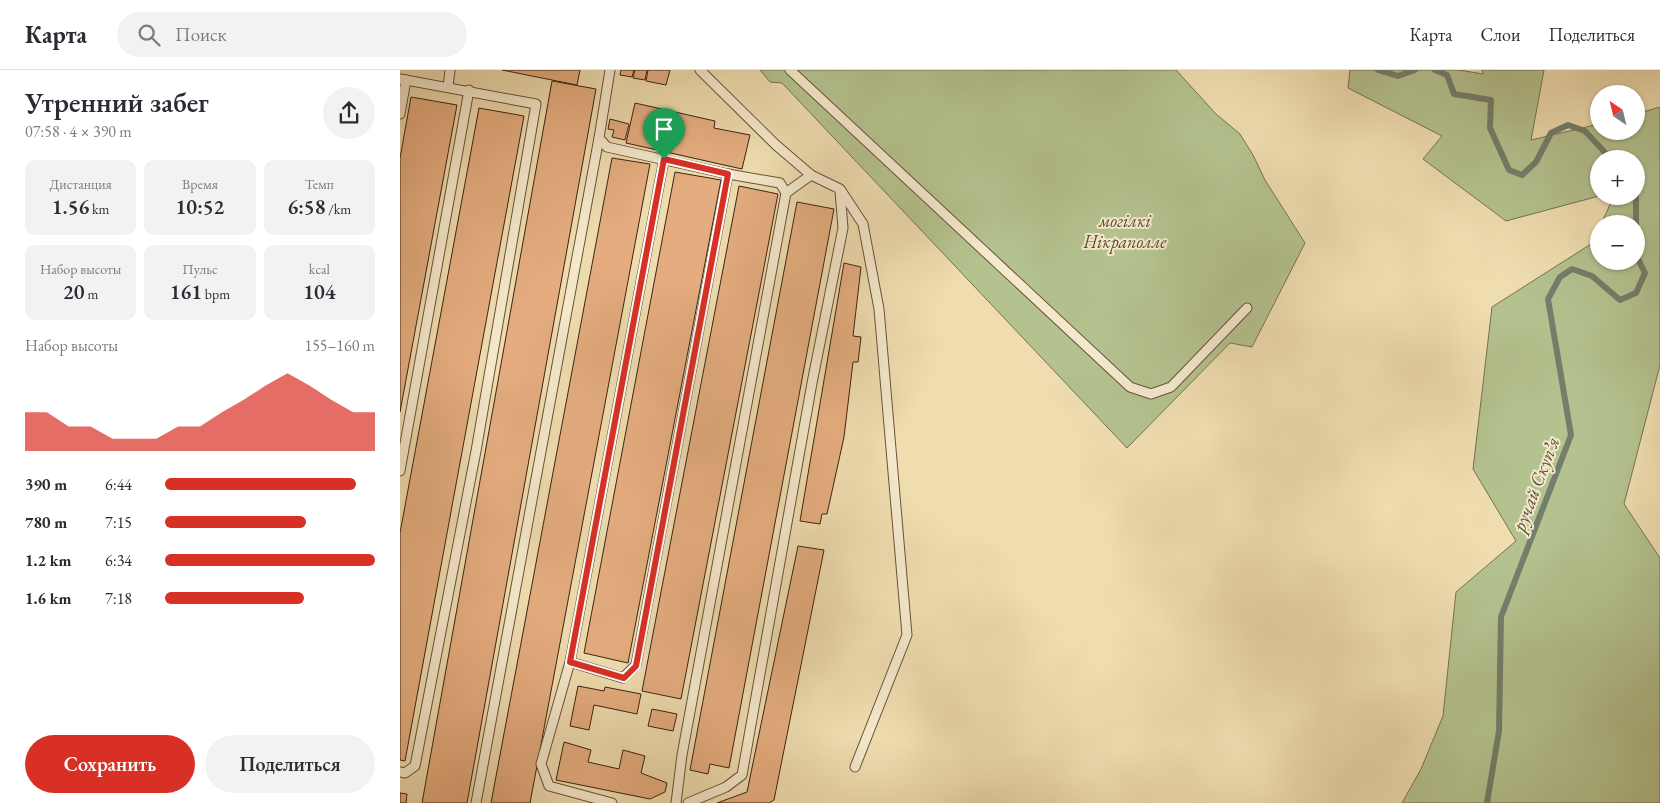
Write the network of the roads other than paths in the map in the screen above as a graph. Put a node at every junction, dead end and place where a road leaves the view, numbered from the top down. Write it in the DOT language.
graph roads {
  1 [pos="450,70"];
  2 [pos="610,70"];
  3 [pos="700,70"];
  4 [pos="790,70"];
  5 [pos="403,80"];
  6 [pos="448,87"];
  7 [pos="469,90"];
  8 [pos="400,114"];
  9 [pos="599,138"];
  10 [pos="664,159"];
  11 [pos="728,174"];
  12 [pos="811,175"];
  13 [pos="840,189"];
  14 [pos="786,193"];
  15 [pos="1247,308"];
  16 [pos="400,471"];
  17 [pos="570,662"];
  18 [pos="855,767"];
  19 [pos="400,772"];
  20 [pos="476,803"];
  21 [pos="612,803"];
  22 [pos="676,803"];
  23 [pos="688,803"];
  1 -- 6 [label="lane"];
  2 -- 9 [label="lane"];
  3 -- 12 [label="lane"];
  4 -- 15 [label="lane"];
  5 -- 6 [label="lane"];
  5 -- 8 [label="lane"];
  6 -- 7 [label="lane"];
  7 -- 16 [label="lane"];
  7 -- 19 [label="lane"];
  9 -- 10 [label="lane"];
  9 -- 20 [label="lane"];
  10 -- 11 [label="lane"];
  10 -- 17 [label="lane"];
  11 -- 14 [label="lane"];
  11 -- 17 [label="lane"];
  12 -- 13 [label="lane"];
  12 -- 14 [label="lane"];
  13 -- 18 [label="lane"];
  13 -- 23 [label="lane"];
  14 -- 22 [label="lane"];
  17 -- 21 [label="lane"];
}
